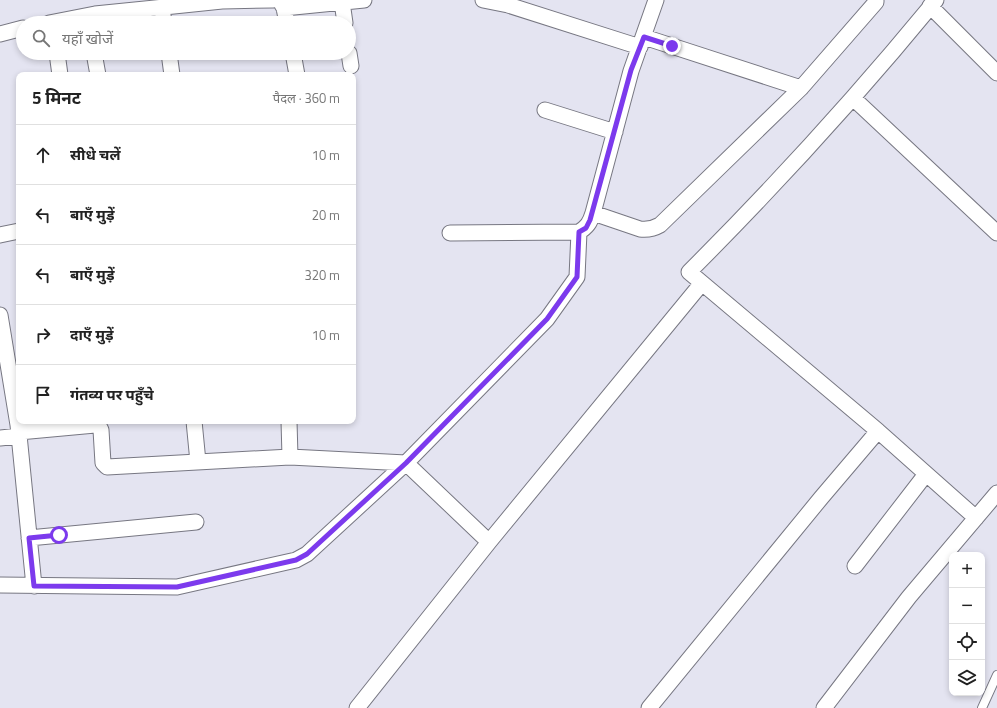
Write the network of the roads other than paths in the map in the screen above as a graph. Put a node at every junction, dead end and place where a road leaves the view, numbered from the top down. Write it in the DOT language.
graph roads {
  1 [pos="364,0"];
  2 [pos="483,0"];
  3 [pos="656,0"];
  4 [pos="876,0"];
  5 [pos="347,1"];
  6 [pos="277,3"];
  7 [pos="933,3"];
  8 [pos="144,4"];
  9 [pos="162,7"];
  10 [pos="100,16"];
  11 [pos="163,16"];
  12 [pos="284,16"];
  13 [pos="346,16"];
  14 [pos="16,30"];
  15 [pos="0,34"];
  16 [pos="642,42"];
  17 [pos="58,60"];
  18 [pos="95,60"];
  19 [pos="170,60"];
  20 [pos="294,60"];
  21 [pos="60,72"];
  22 [pos="97,72"];
  23 [pos="172,72"];
  24 [pos="296,72"];
  25 [pos="997,73"];
  26 [pos="801,88"];
  27 [pos="853,98"];
  28 [pos="545,110"];
  29 [pos="614,132"];
  30 [pos="592,213"];
  31 [pos="16,231"];
  32 [pos="579,232"];
  33 [pos="997,233"];
  34 [pos="0,234"];
  35 [pos="450,234"];
  36 [pos="702,283"];
  37 [pos="0,315"];
  38 [pos="4,366"];
  39 [pos="16,420"];
  40 [pos="17,424"];
  41 [pos="194,424"];
  42 [pos="289,424"];
  43 [pos="878,431"];
  44 [pos="19,434"];
  45 [pos="0,438"];
  46 [pos="290,457"];
  47 [pos="198,462"];
  48 [pos="406,463"];
  49 [pos="926,474"];
  50 [pos="997,493"];
  51 [pos="976,518"];
  52 [pos="196,522"];
  53 [pos="29,538"];
  54 [pos="489,542"];
  55 [pos="855,566"];
  56 [pos="0,585"];
  57 [pos="34,586"];
  58 [pos="997,675"];
  59 [pos="357,708"];
  60 [pos="649,708"];
  61 [pos="824,708"];
  62 [pos="982,708"];
  1 -- 5 [label="street"];
  2 -- 16 [label="street"];
  3 -- 16 [label="street"];
  4 -- 26 [label="street"];
  5 -- 6 [label="street"];
  5 -- 13 [label="street"];
  6 -- 9 [label="street"];
  6 -- 12 [label="street"];
  7 -- 25 [label="street"];
  7 -- 27 [label="street"];
  8 -- 9 [label="street"];
  8 -- 10 [label="street"];
  9 -- 11 [label="street"];
  14 -- 15 [label="street"];
  16 -- 26 [label="street"];
  16 -- 29 [label="street"];
  17 -- 21 [label="street"];
  18 -- 22 [label="street"];
  19 -- 23 [label="street"];
  20 -- 24 [label="street"];
  26 -- 30 [label="street"];
  27 -- 33 [label="street"];
  27 -- 36 [label="street"];
  28 -- 29 [label="street"];
  29 -- 30 [label="street"];
  30 -- 32 [label="street"];
  31 -- 34 [label="street"];
  32 -- 35 [label="street"];
  32 -- 48 [label="street"];
  36 -- 43 [label="street"];
  36 -- 54 [label="street"];
  37 -- 38 [label="street"];
  38 -- 39 [label="street"];
  40 -- 44 [label="street"];
  41 -- 47 [label="street"];
  42 -- 46 [label="street"];
  43 -- 49 [label="street"];
  43 -- 60 [label="street"];
  44 -- 45 [label="street"];
  44 -- 47 [label="street"];
  44 -- 53 [label="street"];
  46 -- 47 [label="street"];
  46 -- 48 [label="street"];
  48 -- 54 [label="street"];
  48 -- 57 [label="street"];
  49 -- 51 [label="street"];
  49 -- 55 [label="street"];
  50 -- 51 [label="street"];
  51 -- 61 [label="street"];
  52 -- 53 [label="street"];
  53 -- 57 [label="street"];
  54 -- 59 [label="street"];
  56 -- 57 [label="street"];
  58 -- 62 [label="lane"];
}
